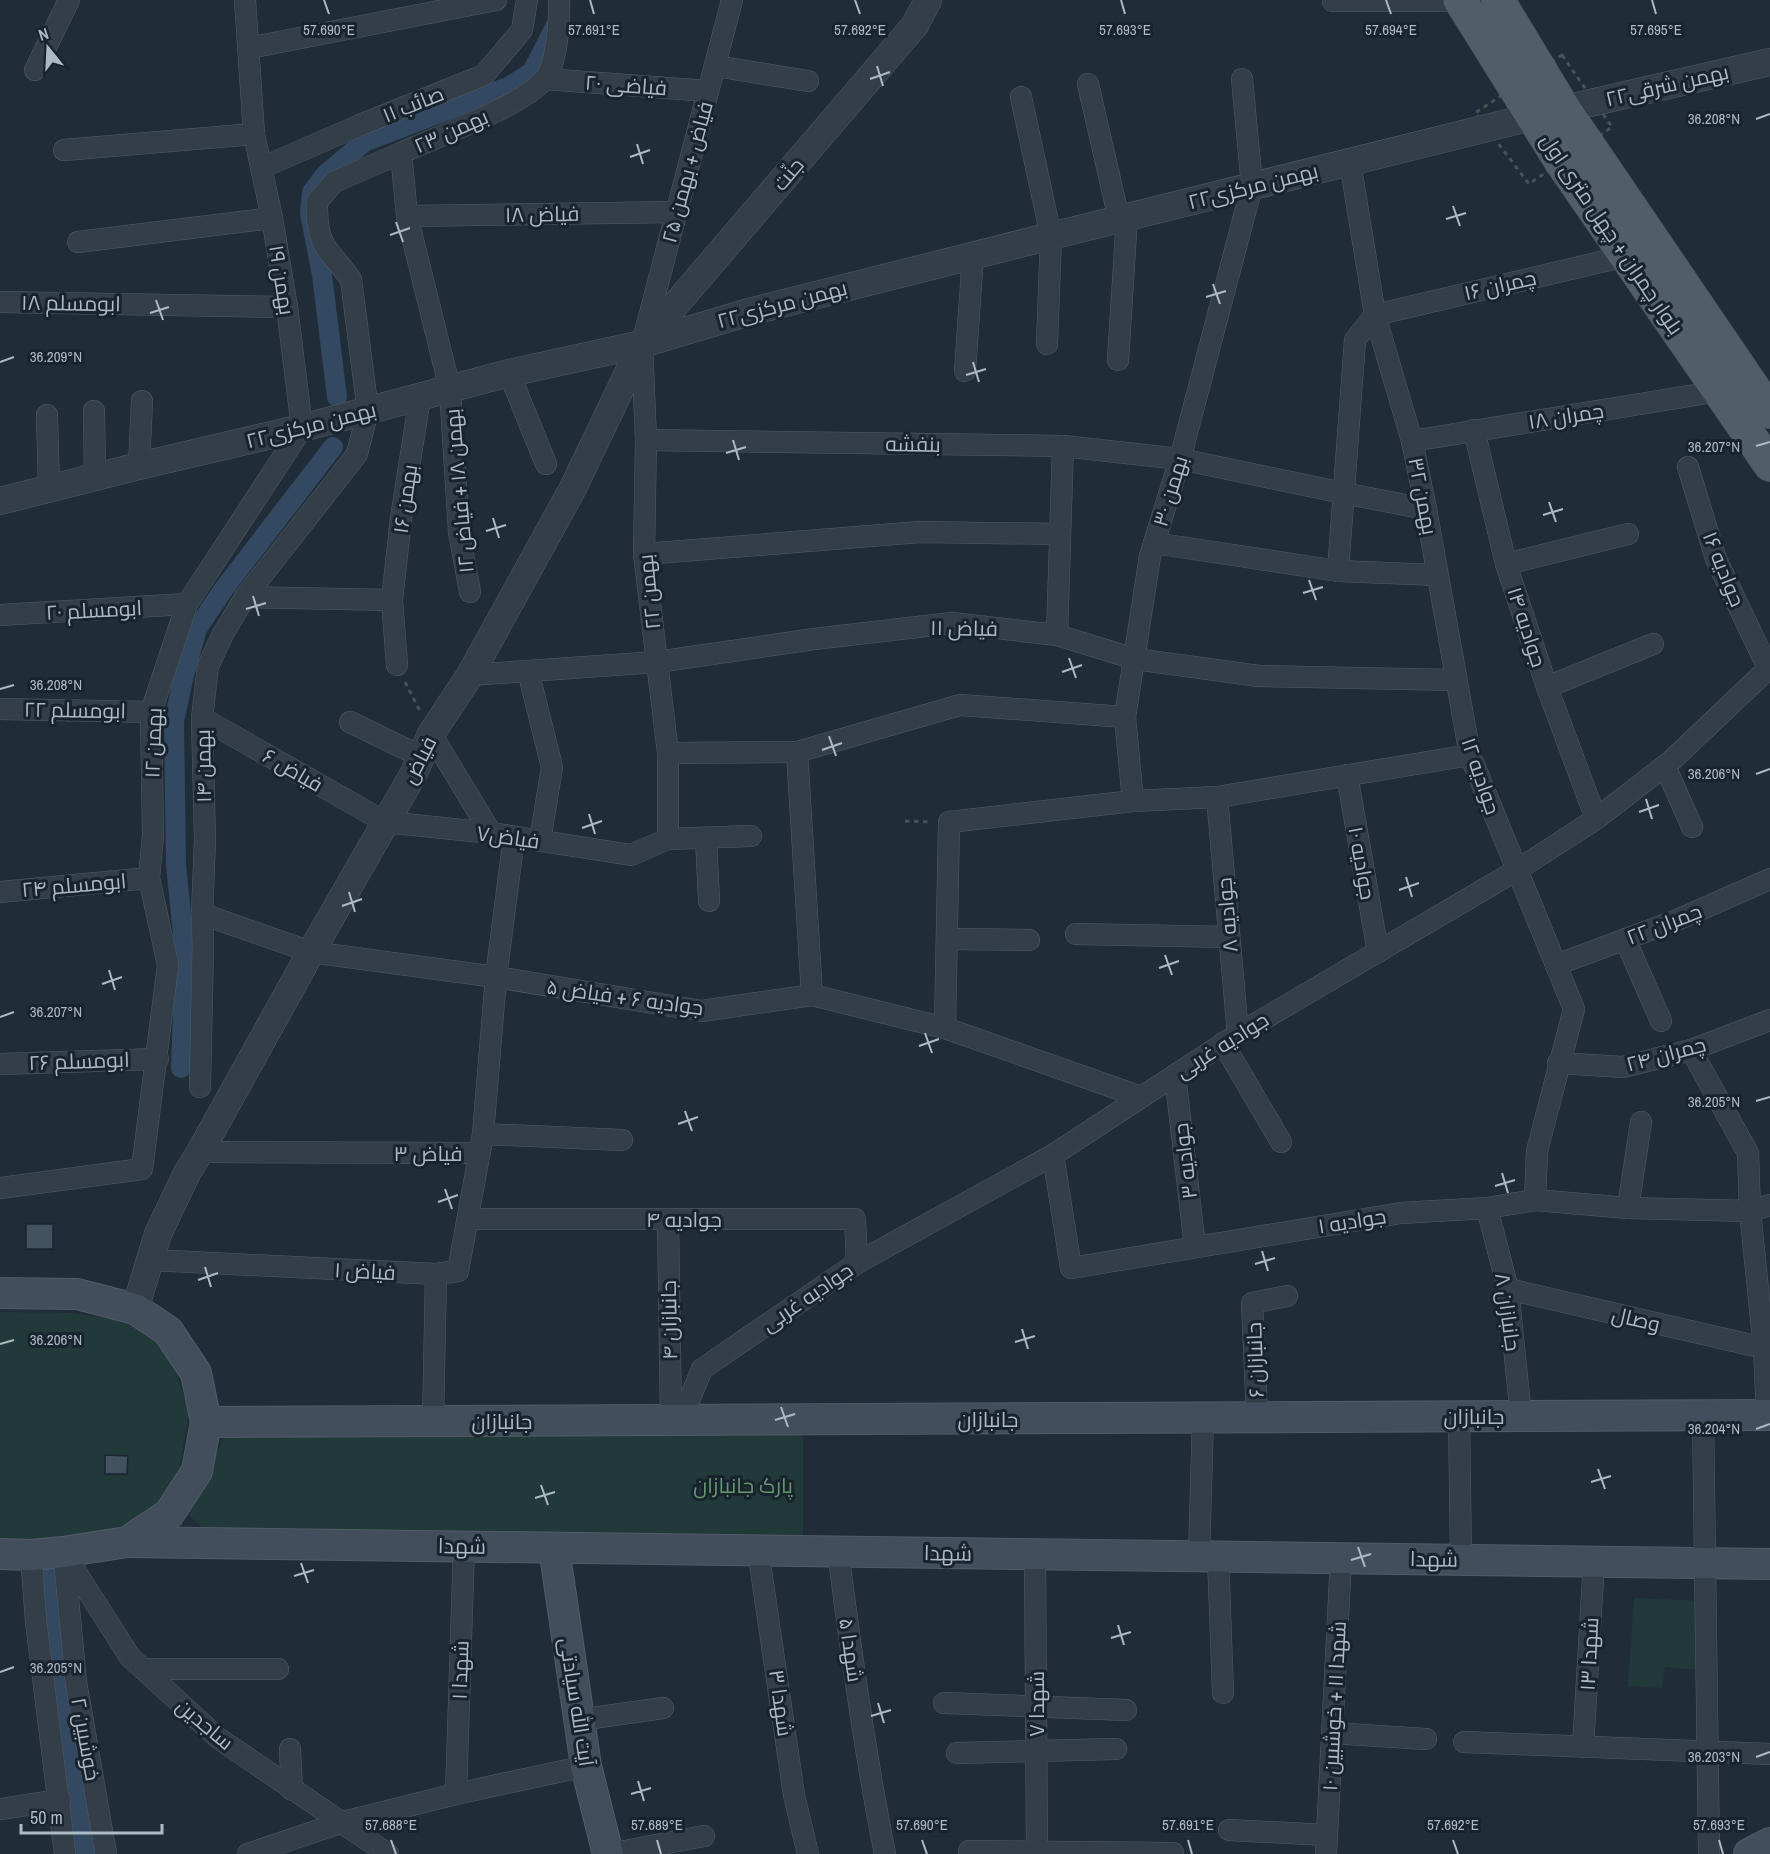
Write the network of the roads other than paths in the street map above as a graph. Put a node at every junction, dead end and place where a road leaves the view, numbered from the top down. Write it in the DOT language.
graph roads {
  1 [pos="69,0"];
  2 [pos="245,0"];
  3 [pos="496,0"];
  4 [pos="527,0"];
  5 [pos="559,0"];
  6 [pos="732,0"];
  7 [pos="928,0"];
  8 [pos="1498,0"];
  9 [pos="1333,1"];
  10 [pos="1461,1"];
  11 [pos="249,48"];
  12 [pos="1770,62"];
  13 [pos="715,66"];
  14 [pos="35,70"];
  15 [pos="1242,79"];
  16 [pos="544,80"];
  17 [pos="808,81"];
  18 [pos="1088,84"];
  19 [pos="708,91"];
  20 [pos="1021,97"];
  21 [pos="1548,113"];
  22 [pos="254,134"];
  23 [pos="64,150"];
  24 [pos="401,153"];
  25 [pos="1350,162"];
  26 [pos="261,168"];
  27 [pos="1252,186"];
  28 [pos="676,212"];
  29 [pos="407,216"];
  30 [pos="272,218"];
  31 [pos="1123,218"];
  32 [pos="1051,236"];
  33 [pos="78,242"];
  34 [pos="973,256"];
  35 [pos="1626,256"];
  36 [pos="0,302"];
  37 [pos="287,307"];
  38 [pos="1375,315"];
  39 [pos="642,344"];
  40 [pos="1047,344"];
  41 [pos="1118,360"];
  42 [pos="965,371"];
  43 [pos="509,373"];
  44 [pos="450,389"];
  45 [pos="1720,391"];
  46 [pos="420,397"];
  47 [pos="142,401"];
  48 [pos="94,411"];
  49 [pos="368,411"];
  50 [pos="1770,412"];
  51 [pos="47,415"];
  52 [pos="302,428"];
  53 [pos="1474,430"];
  54 [pos="646,440"];
  55 [pos="1412,441"];
  56 [pos="1063,446"];
  57 [pos="1180,459"];
  58 [pos="546,464"];
  59 [pos="1770,465"];
  60 [pos="139,466"];
  61 [pos="1688,467"];
  62 [pos="95,477"];
  63 [pos="49,489"];
  64 [pos="1343,493"];
  65 [pos="0,501"];
  66 [pos="1426,508"];
  67 [pos="1060,534"];
  68 [pos="1628,534"];
  69 [pos="1154,543"];
  70 [pos="644,554"];
  71 [pos="1506,564"];
  72 [pos="1338,571"];
  73 [pos="1437,575"];
  74 [pos="470,592"];
  75 [pos="245,597"];
  76 [pos="393,600"];
  77 [pos="187,604"];
  78 [pos="0,615"];
  79 [pos="1057,635"];
  80 [pos="1653,644"];
  81 [pos="1135,659"];
  82 [pos="657,662"];
  83 [pos="397,665"];
  84 [pos="1769,668"];
  85 [pos="528,671"];
  86 [pos="470,675"];
  87 [pos="1456,680"];
  88 [pos="1547,687"];
  89 [pos="0,709"];
  90 [pos="151,712"];
  91 [pos="1125,717"];
  92 [pos="202,718"];
  93 [pos="350,722"];
  94 [pos="427,746"];
  95 [pos="797,752"];
  96 [pos="668,753"];
  97 [pos="1470,755"];
  98 [pos="1665,766"];
  99 [pos="1347,775"];
  100 [pos="1217,797"];
  101 [pos="1133,801"];
  102 [pos="1596,819"];
  103 [pos="385,822"];
  104 [pos="1692,827"];
  105 [pos="490,833"];
  106 [pos="752,836"];
  107 [pos="514,837"];
  108 [pos="706,838"];
  109 [pos="668,839"];
  110 [pos="540,841"];
  111 [pos="1517,870"];
  112 [pos="149,878"];
  113 [pos="1770,879"];
  114 [pos="0,892"];
  115 [pos="709,901"];
  116 [pos="202,914"];
  117 [pos="1076,934"];
  118 [pos="1229,937"];
  119 [pos="947,939"];
  120 [pos="1625,939"];
  121 [pos="1029,940"];
  122 [pos="311,952"];
  123 [pos="1378,952"];
  124 [pos="1556,965"];
  125 [pos="496,977"];
  126 [pos="812,995"];
  127 [pos="1770,1020"];
  128 [pos="1661,1021"];
  129 [pos="945,1028"];
  130 [pos="1231,1039"];
  131 [pos="1691,1050"];
  132 [pos="158,1059"];
  133 [pos="1558,1063"];
  134 [pos="0,1064"];
  135 [pos="1175,1075"];
  136 [pos="200,1087"];
  137 [pos="1141,1097"];
  138 [pos="1641,1122"];
  139 [pos="622,1140"];
  140 [pos="1281,1142"];
  141 [pos="481,1143"];
  142 [pos="1053,1155"];
  143 [pos="194,1162"];
  144 [pos="0,1188"];
  145 [pos="1535,1200"];
  146 [pos="1487,1208"];
  147 [pos="1628,1208"];
  148 [pos="1760,1208"];
  149 [pos="468,1219"];
  150 [pos="668,1219"];
  151 [pos="1196,1247"];
  152 [pos="151,1260"];
  153 [pos="857,1263"];
  154 [pos="436,1274"];
  155 [pos="1508,1289"];
  156 [pos="0,1293"];
  157 [pos="1287,1296"];
  158 [pos="1765,1307"];
  159 [pos="135,1310"];
  160 [pos="1764,1348"];
  161 [pos="1703,1415"];
  162 [pos="1769,1415"];
  163 [pos="1459,1416"];
  164 [pos="1521,1416"];
  165 [pos="1203,1418"];
  166 [pos="1257,1418"];
  167 [pos="676,1420"];
  168 [pos="433,1421"];
  169 [pos="206,1422"];
  170 [pos="127,1542"];
  171 [pos="464,1546"];
  172 [pos="554,1548"];
  173 [pos="759,1550"];
  174 [pos="838,1551"];
  175 [pos="63,1552"];
  176 [pos="0,1554"];
  177 [pos="1035,1554"];
  178 [pos="31,1555"];
  179 [pos="1209,1556"];
  180 [pos="1341,1558"];
  181 [pos="1461,1560"];
  182 [pos="1594,1562"];
  183 [pos="1704,1563"];
  184 [pos="1770,1564"];
  185 [pos="143,1669"];
  186 [pos="278,1669"];
  187 [pos="1223,1693"];
  188 [pos="944,1703"];
  189 [pos="1036,1706"];
  190 [pos="663,1708"];
  191 [pos="1126,1710"];
  192 [pos="579,1720"];
  193 [pos="1332,1733"];
  194 [pos="1426,1739"];
  195 [pos="1464,1742"];
  196 [pos="1583,1747"];
  197 [pos="290,1749"];
  198 [pos="1116,1749"];
  199 [pos="1036,1751"];
  200 [pos="1708,1752"];
  201 [pos="957,1753"];
  202 [pos="1770,1754"];
  203 [pos="586,1766"];
  204 [pos="292,1790"];
  205 [pos="456,1794"];
  206 [pos="60,1800"];
  207 [pos="0,1809"];
  208 [pos="343,1822"];
  209 [pos="1229,1830"];
  210 [pos="704,1836"];
  211 [pos="1770,1843"];
  212 [pos="1326,1845"];
  213 [pos="969,1851"];
  214 [pos="1037,1853"];
  215 [pos="1173,1853"];
  216 [pos="65,1854"];
  217 [pos="106,1854"];
  218 [pos="248,1854"];
  219 [pos="388,1854"];
  220 [pos="609,1854"];
  221 [pos="808,1854"];
  222 [pos="885,1854"];
  223 [pos="1709,1854"];
  224 [pos="1749,1854"];
  1 -- 14 [label="street"];
  2 -- 11 [label="street, بهمن ۱۹"];
  3 -- 11 [label="street"];
  4 -- 26 [label="street, صائب ۱۱"];
  5 -- 16 [label="street"];
  6 -- 13 [label="street, فیاض + بهمن ۲۵"];
  7 -- 39 [label="street, جنّت"];
  8 -- 21 [label="main road, بلوار چمران + چهل متری اول"];
  9 -- 10 [label="street"];
  10 -- 21 [label="main road, بلوار چمران + چهل متری اول"];
  11 -- 22 [label="street, بهمن ۱۹"];
  12 -- 21 [label="street, ۲۲بهمن شرقی"];
  13 -- 17 [label="street"];
  13 -- 19 [label="street, فیاض + بهمن ۲۵"];
  15 -- 27 [label="street"];
  16 -- 19 [label="street, فیاضی ۲۰"];
  16 -- 24 [label="street, بهمن ۲۳"];
  18 -- 31 [label="street"];
  19 -- 28 [label="street, فیاض + بهمن ۲۵"];
  20 -- 32 [label="street"];
  21 -- 25 [label="street, ۲۲بهمن مرکزی"];
  21 -- 35 [label="main road, بلوار چمران + چهل متری اول"];
  21 -- 50 [label="main road, بلوار چمران + چهل متری اول"];
  22 -- 23 [label="street"];
  22 -- 26 [label="street, بهمن ۱۹"];
  24 -- 29 [label="street, بهمن ۲۳"];
  24 -- 49 [label="street"];
  25 -- 27 [label="street, ۲۲بهمن مرکزی"];
  25 -- 38 [label="street, بهمن ۳۲"];
  26 -- 30 [label="street, بهمن ۱۹"];
  27 -- 31 [label="street, ۲۲بهمن مرکزی"];
  27 -- 57 [label="street, بهمن ۳۰"];
  28 -- 29 [label="street, فیاض ۱۸"];
  28 -- 39 [label="street, فیاض + بهمن ۲۵"];
  29 -- 44 [label="street, بهمن ۲۳"];
  30 -- 33 [label="street"];
  30 -- 37 [label="street, بهمن ۱۹"];
  31 -- 32 [label="street, ۲۲بهمن مرکزی"];
  31 -- 41 [label="street"];
  32 -- 34 [label="street, ۲۲بهمن مرکزی"];
  32 -- 40 [label="street"];
  34 -- 39 [label="street, ۲۲بهمن مرکزی"];
  34 -- 42 [label="street"];
  35 -- 38 [label="street, چمران ۱۶"];
  35 -- 45 [label="main road, بلوار چمران + چهل متری اول"];
  36 -- 37 [label="street, ابومسلم ۱۸"];
  37 -- 52 [label="street, بهمن ۱۹"];
  38 -- 55 [label="street, بهمن ۳۲"];
  38 -- 64 [label="street"];
  39 -- 43 [label="street, ۲۲بهمن مرکزی"];
  39 -- 54 [label="street, بهمن ۲۲"];
  39 -- 86 [label="street, فیاض"];
  43 -- 44 [label="street, ۲۲بهمن مرکزی"];
  43 -- 58 [label="street"];
  44 -- 46 [label="street, ۲۲بهمن مرکزی"];
  44 -- 74 [label="street, بهمن ۱۸ + فیاض ۱۲"];
  45 -- 53 [label="street, چمران ۱۸"];
  45 -- 59 [label="main road, بلوار چمران + چهل متری اول"];
  46 -- 49 [label="street, ۲۲بهمن مرکزی"];
  46 -- 76 [label="street, بهمن ۱۶"];
  47 -- 60 [label="street"];
  48 -- 62 [label="street"];
  49 -- 52 [label="street, ۲۲بهمن مرکزی"];
  49 -- 75 [label="street, بهمن ۱۴"];
  51 -- 63 [label="street"];
  52 -- 60 [label="street, ۲۲بهمن مرکزی"];
  52 -- 77 [label="street, بهمن ۱۲"];
  53 -- 55 [label="street, چمران ۱۸"];
  53 -- 71 [label="street, جوادیه ۱۴"];
  54 -- 56 [label="street, بنفشه"];
  54 -- 70 [label="street, بهمن ۲۲"];
  55 -- 66 [label="street, بهمن ۳۲"];
  56 -- 57 [label="street, بنفشه"];
  56 -- 67 [label="street"];
  57 -- 64 [label="street, بنفشه"];
  57 -- 69 [label="street, بهمن ۳۰"];
  60 -- 62 [label="street, ۲۲بهمن مرکزی"];
  61 -- 84 [label="street, جوادیه ۱۶"];
  62 -- 63 [label="street, ۲۲بهمن مرکزی"];
  63 -- 65 [label="street, ۲۲بهمن مرکزی"];
  64 -- 66 [label="street, بنفشه"];
  64 -- 72 [label="street"];
  66 -- 73 [label="street, بهمن ۳۲"];
  67 -- 70 [label="street"];
  67 -- 79 [label="street"];
  68 -- 71 [label="street"];
  69 -- 72 [label="street"];
  69 -- 81 [label="street, بهمن ۳۰"];
  70 -- 82 [label="street, بهمن ۲۲"];
  71 -- 88 [label="street, جوادیه ۱۴"];
  72 -- 73 [label="street"];
  73 -- 87 [label="street, بهمن ۳۲"];
  75 -- 76 [label="street"];
  75 -- 92 [label="street, بهمن ۱۴"];
  76 -- 83 [label="street, بهمن ۱۶"];
  77 -- 78 [label="street, ابومسلم ۲۰"];
  77 -- 90 [label="street, بهمن ۱۲"];
  79 -- 81 [label="street, فیاض ۱۱"];
  79 -- 82 [label="street, فیاض ۱۱"];
  80 -- 88 [label="street"];
  81 -- 87 [label="street, فیاض ۱۱"];
  81 -- 91 [label="street, بهمن ۳۰"];
  82 -- 85 [label="street, فیاض ۱۱"];
  82 -- 96 [label="street, بهمن ۲۲"];
  84 -- 98 [label="street, جوادیه غربی"];
  85 -- 86 [label="street, فیاض ۱۱"];
  85 -- 110 [label="street"];
  86 -- 94 [label="street, فیاض"];
  87 -- 97 [label="street, جوادیه ۱۲"];
  88 -- 102 [label="street, جوادیه ۱۴"];
  89 -- 90 [label="street, ابومسلم ۲۲"];
  90 -- 112 [label="street, بهمن ۱۲"];
  91 -- 95 [label="street"];
  91 -- 101 [label="street, بهمن ۳۰"];
  92 -- 103 [label="street, فیاض ۶"];
  92 -- 116 [label="street, بهمن ۱۴"];
  93 -- 94 [label="street"];
  94 -- 103 [label="street, فیاض"];
  94 -- 105 [label="street"];
  95 -- 96 [label="street"];
  95 -- 126 [label="street"];
  96 -- 109 [label="street, بهمن ۲۲"];
  97 -- 99 [label="street"];
  97 -- 111 [label="street, جوادیه ۱۲"];
  98 -- 102 [label="street, جوادیه غربی"];
  98 -- 104 [label="street"];
  99 -- 100 [label="street"];
  99 -- 123 [label="street, جوادیه ۱۰"];
  100 -- 101 [label="street"];
  100 -- 118 [label="street, جوادیه ۸"];
  101 -- 119 [label="street"];
  102 -- 111 [label="street, جوادیه غربی"];
  103 -- 105 [label="street, فیاض۷"];
  103 -- 122 [label="street, فیاض"];
  105 -- 107 [label="street, فیاض۷"];
  106 -- 108 [label="street"];
  107 -- 110 [label="street, فیاض۷"];
  107 -- 125 [label="street, فیاض ۳"];
  108 -- 109 [label="street"];
  108 -- 115 [label="street"];
  109 -- 110 [label="street, فیاض۷"];
  111 -- 123 [label="street, جوادیه غربی"];
  111 -- 124 [label="street, جوادیه ۱۲"];
  112 -- 114 [label="street, ابومسلم ۲۴"];
  112 -- 132 [label="street, بهمن ۱۲"];
  113 -- 120 [label="street, چمران ۲۲"];
  116 -- 122 [label="street, جوادیه ۶ + فیاض ۵"];
  116 -- 136 [label="street, بهمن ۱۴"];
  117 -- 118 [label="street"];
  118 -- 130 [label="street, جوادیه ۸"];
  119 -- 121 [label="street"];
  119 -- 129 [label="street"];
  120 -- 124 [label="street, چمران ۲۲"];
  120 -- 128 [label="street"];
  122 -- 125 [label="street, جوادیه ۶ + فیاض ۵"];
  122 -- 143 [label="street, فیاض"];
  123 -- 130 [label="street, جوادیه غربی"];
  124 -- 133 [label="street, جوادیه ۱۲"];
  125 -- 126 [label="street, جوادیه ۶ + فیاض ۵"];
  125 -- 141 [label="street, فیاض ۳"];
  126 -- 129 [label="street, جوادیه ۶ + فیاض ۵"];
  127 -- 131 [label="street, چمران ۲۴"];
  129 -- 137 [label="street, جوادیه ۶ + فیاض ۵"];
  130 -- 135 [label="street, جوادیه غربی"];
  130 -- 140 [label="street"];
  131 -- 133 [label="street, چمران ۲۴"];
  131 -- 148 [label="street"];
  132 -- 134 [label="street, ابومسلم ۲۶"];
  132 -- 144 [label="street, بهمن ۱۲"];
  133 -- 145 [label="street, جوادیه ۱۲"];
  135 -- 137 [label="street, جوادیه غربی"];
  135 -- 151 [label="street, جوادیه ۳"];
  137 -- 142 [label="street, جوادیه غربی"];
  138 -- 147 [label="street"];
  139 -- 141 [label="street"];
  141 -- 143 [label="street, فیاض ۳"];
  141 -- 149 [label="street, فیاض ۱"];
  142 -- 151 [label="street, جوادیه ۱"];
  142 -- 153 [label="street, جوادیه غربی"];
  143 -- 152 [label="street, فیاض"];
  145 -- 146 [label="street, جوادیه ۱"];
  145 -- 147 [label="street, جوادیه ۱"];
  146 -- 151 [label="street, جوادیه ۱"];
  146 -- 155 [label="street, جانبازان ۸"];
  147 -- 148 [label="street, جوادیه ۱"];
  148 -- 158 [label="street"];
  149 -- 150 [label="street, جوادیه ۴"];
  149 -- 154 [label="street, فیاض ۱"];
  150 -- 153 [label="street, جوادیه ۴"];
  150 -- 167 [label="street, جانبازان ۴"];
  152 -- 154 [label="street, فیاض ۱"];
  152 -- 159 [label="street, فیاض"];
  153 -- 167 [label="street, جوادیه غربی"];
  154 -- 168 [label="street"];
  155 -- 160 [label="street, وصال"];
  155 -- 164 [label="street, جانبازان ۸"];
  156 -- 159 [label="main road"];
  157 -- 166 [label="street, جانبازان ۶"];
  158 -- 160 [label="street"];
  159 -- 169 [label="main road"];
  160 -- 162 [label="street"];
  161 -- 162 [label="main road, جانبازان"];
  161 -- 164 [label="main road, جانبازان"];
  161 -- 183 [label="street"];
  163 -- 164 [label="main road, جانبازان"];
  163 -- 166 [label="main road, جانبازان"];
  163 -- 181 [label="street"];
  165 -- 166 [label="main road, جانبازان"];
  165 -- 167 [label="main road, جانبازان"];
  165 -- 179 [label="street"];
  167 -- 168 [label="main road, جانبازان"];
  168 -- 169 [label="main road, جانبازان"];
  169 -- 170 [label="main road"];
  170 -- 171 [label="main road, شهدا"];
  170 -- 175 [label="main road, شهدا"];
  171 -- 172 [label="main road, شهدا"];
  171 -- 205 [label="street, شهدا ۱"];
  172 -- 173 [label="main road, شهدا"];
  172 -- 192 [label="main road, آیت الله سیادتی"];
  173 -- 174 [label="main road, شهدا"];
  173 -- 221 [label="street, شهدا ۳"];
  174 -- 177 [label="main road, شهدا"];
  174 -- 222 [label="street, شهدا ۵"];
  175 -- 178 [label="main road, شهدا"];
  175 -- 185 [label="street, ساجدین"];
  175 -- 217 [label="street, خوشبین ۲"];
  176 -- 178 [label="main road, شهدا"];
  177 -- 179 [label="main road, شهدا"];
  177 -- 189 [label="street, شهدا ۷"];
  178 -- 206 [label="street, خوشبین ۲"];
  179 -- 180 [label="main road, شهدا"];
  179 -- 187 [label="street"];
  180 -- 181 [label="main road, شهدا"];
  180 -- 193 [label="street, شهدا ۱۱ + خوشبین ۱۰"];
  181 -- 182 [label="main road, شهدا"];
  182 -- 183 [label="main road, شهدا"];
  182 -- 196 [label="street, شهدا ۱۳"];
  183 -- 184 [label="main road, شهدا"];
  183 -- 200 [label="street"];
  185 -- 186 [label="street"];
  185 -- 204 [label="street, ساجدین"];
  188 -- 189 [label="street"];
  189 -- 191 [label="street"];
  189 -- 199 [label="street, شهدا ۷"];
  190 -- 192 [label="street"];
  192 -- 203 [label="main road, آیت الله سیادتی"];
  193 -- 194 [label="street"];
  193 -- 212 [label="street, شهدا ۱۱ + خوشبین ۱۰"];
  195 -- 196 [label="street"];
  196 -- 200 [label="street"];
  197 -- 204 [label="street"];
  198 -- 199 [label="street"];
  199 -- 201 [label="street"];
  199 -- 214 [label="street, شهدا ۷"];
  200 -- 202 [label="street"];
  200 -- 223 [label="street"];
  203 -- 205 [label="street"];
  203 -- 220 [label="main road, آیت الله سیادتی"];
  204 -- 208 [label="street, ساجدین"];
  205 -- 208 [label="street"];
  206 -- 207 [label="street"];
  206 -- 216 [label="street, خوشبین ۲"];
  208 -- 218 [label="street"];
  208 -- 219 [label="street, ساجدین"];
  209 -- 212 [label="street"];
  210 -- 220 [label="street"];
  211 -- 224 [label="main road"];
  213 -- 214 [label="street"];
  214 -- 215 [label="street"];
}
